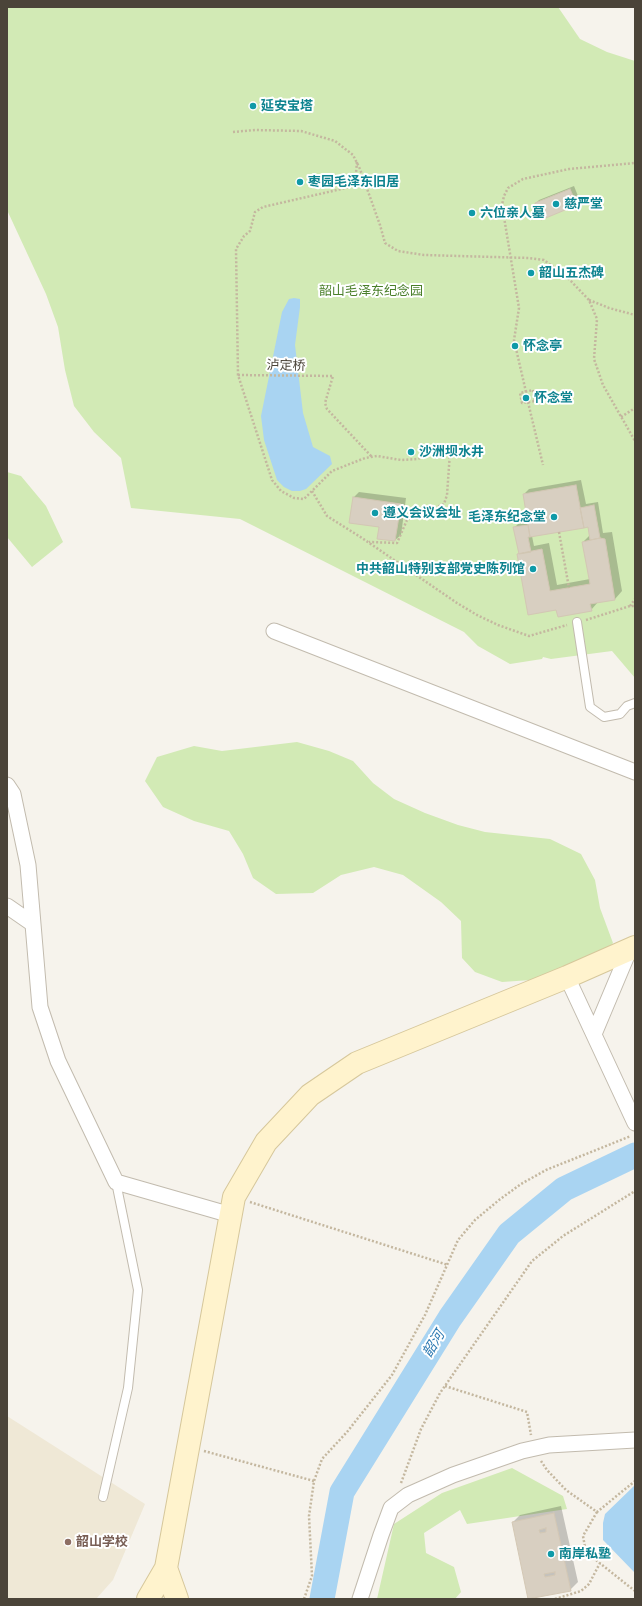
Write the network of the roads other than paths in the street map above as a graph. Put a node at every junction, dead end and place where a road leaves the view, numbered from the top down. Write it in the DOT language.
graph roads {
  1 [pos="577,622"];
  2 [pos="274,631"];
  3 [pos="635,702"];
  4 [pos="635,772"];
  5 [pos="7,785"];
  6 [pos="7,906"];
  7 [pos="33,924"];
  8 [pos="633,944"];
  9 [pos="567,977"];
  10 [pos="594,1034"];
  11 [pos="635,1122"];
  12 [pos="116,1182"];
  13 [pos="233,1206"];
  14 [pos="635,1440"];
  15 [pos="103,1497"];
  16 [pos="166,1568"];
  17 [pos="148,1599"];
  18 [pos="177,1599"];
  19 [pos="360,1599"];
  1 -- 3 [label="lane"];
  2 -- 4 [label="street"];
  5 -- 7 [label="street"];
  6 -- 7 [label="street"];
  7 -- 12 [label="street"];
  8 -- 9 [label="main road"];
  8 -- 10 [label="street"];
  9 -- 10 [label="street"];
  9 -- 13 [label="main road"];
  10 -- 11 [label="street"];
  12 -- 13 [label="street"];
  12 -- 15 [label="lane"];
  13 -- 16 [label="main road"];
  14 -- 19 [label="street"];
  16 -- 17 [label="main road"];
  16 -- 18 [label="main road"];
}
